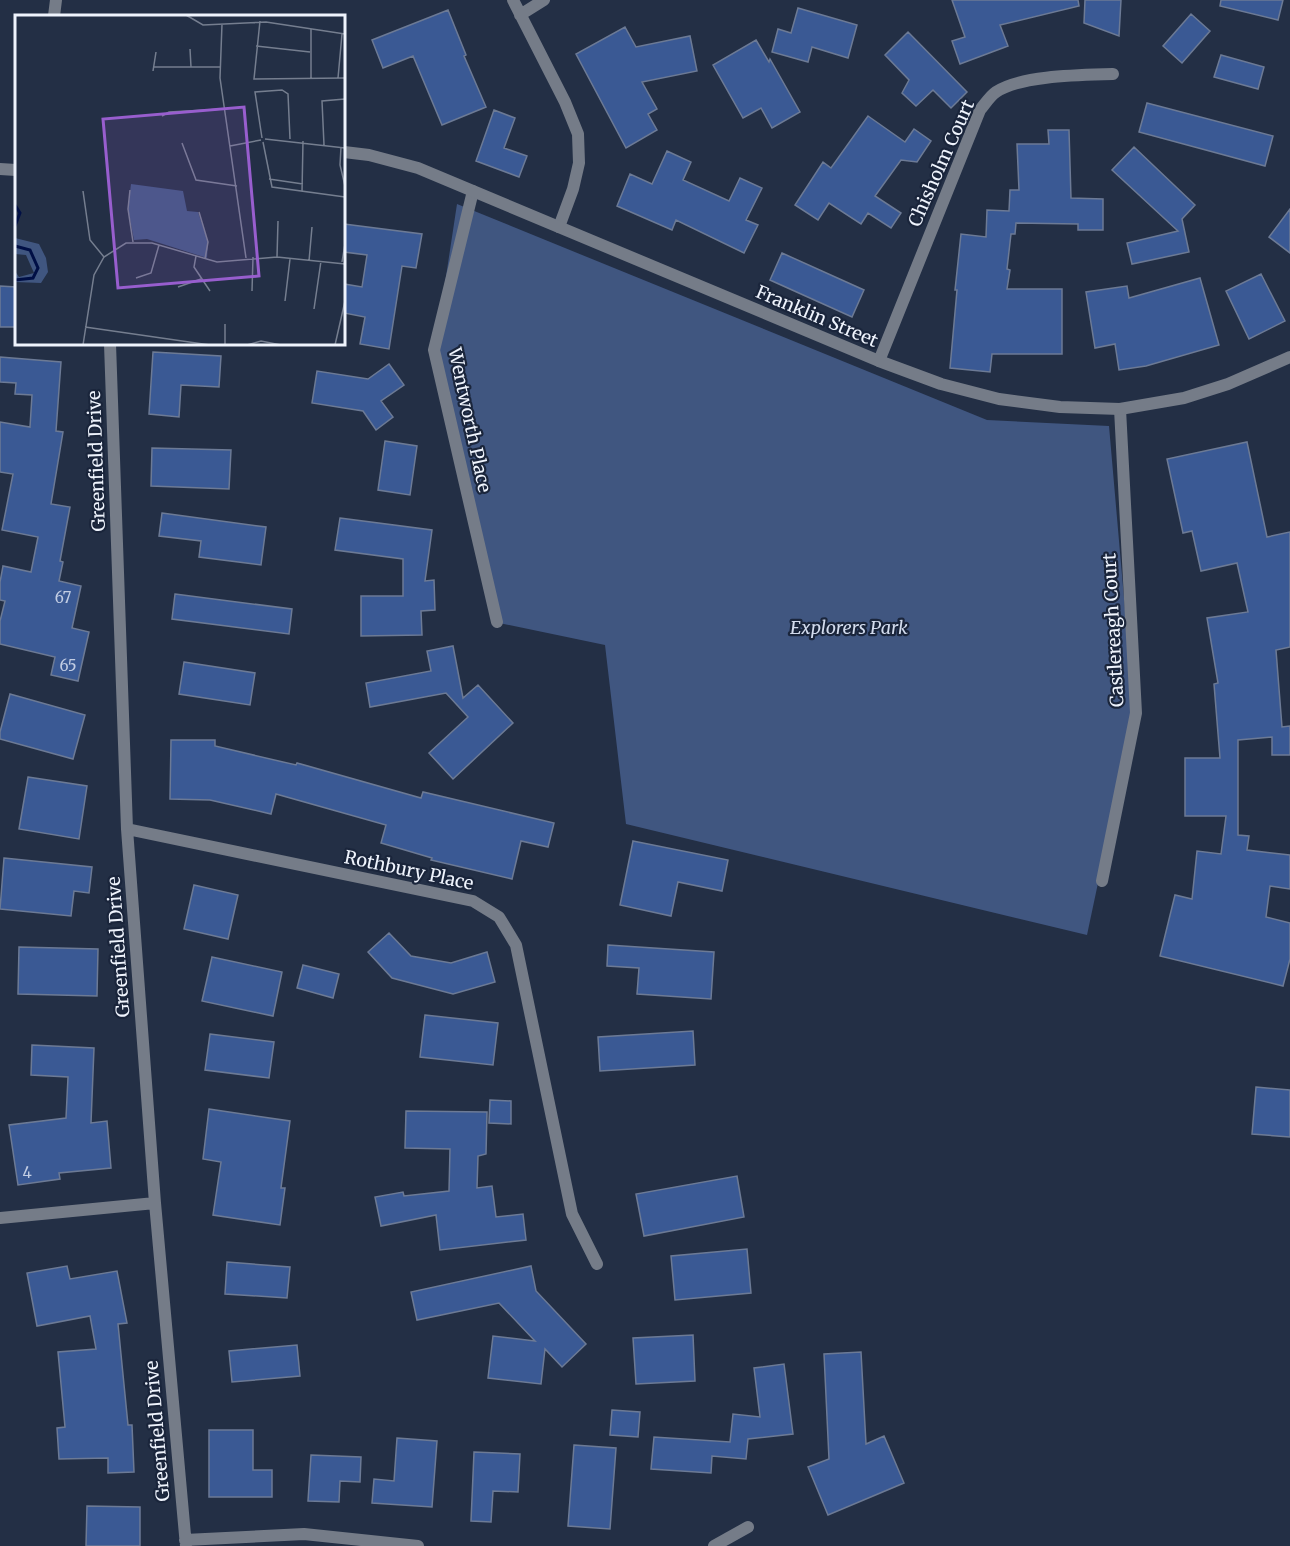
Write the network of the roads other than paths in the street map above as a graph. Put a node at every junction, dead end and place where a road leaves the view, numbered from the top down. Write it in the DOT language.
graph roads {
  1 [pos="56,0"];
  2 [pos="513,0"];
  3 [pos="544,0"];
  4 [pos="54,15"];
  5 [pos="520,15"];
  6 [pos="1113,74"];
  7 [pos="345,152"];
  8 [pos="0,169"];
  9 [pos="15,170"];
  10 [pos="473,191"];
  11 [pos="559,227"];
  12 [pos="110,345"];
  13 [pos="1290,357"];
  14 [pos="879,361"];
  15 [pos="1120,409"];
  16 [pos="497,622"];
  17 [pos="127,829"];
  18 [pos="1102,881"];
  19 [pos="155,1203"];
  20 [pos="0,1218"];
  21 [pos="597,1264"];
  22 [pos="748,1527"];
  23 [pos="185,1543"];
  24 [pos="417,1546"];
  25 [pos="714,1546"];
  1 -- 4 [label="street"];
  2 -- 5 [label="street"];
  3 -- 5 [label="street"];
  5 -- 11 [label="street"];
  6 -- 14 [label="street, Chisholm Court"];
  7 -- 10 [label="street, Franklin Street"];
  8 -- 9 [label="street"];
  10 -- 11 [label="street, Franklin Street"];
  10 -- 16 [label="street, Wentworth Place"];
  11 -- 14 [label="street, Franklin Street"];
  12 -- 17 [label="street, Greenfield Drive"];
  13 -- 15 [label="street, Franklin Street"];
  14 -- 15 [label="street, Franklin Street"];
  15 -- 18 [label="street, Castlereagh Court"];
  17 -- 19 [label="street, Greenfield Drive"];
  17 -- 21 [label="street, Rothbury Place"];
  19 -- 20 [label="street"];
  19 -- 23 [label="street, Greenfield Drive"];
  22 -- 25 [label="street"];
  23 -- 24 [label="street"];
}
